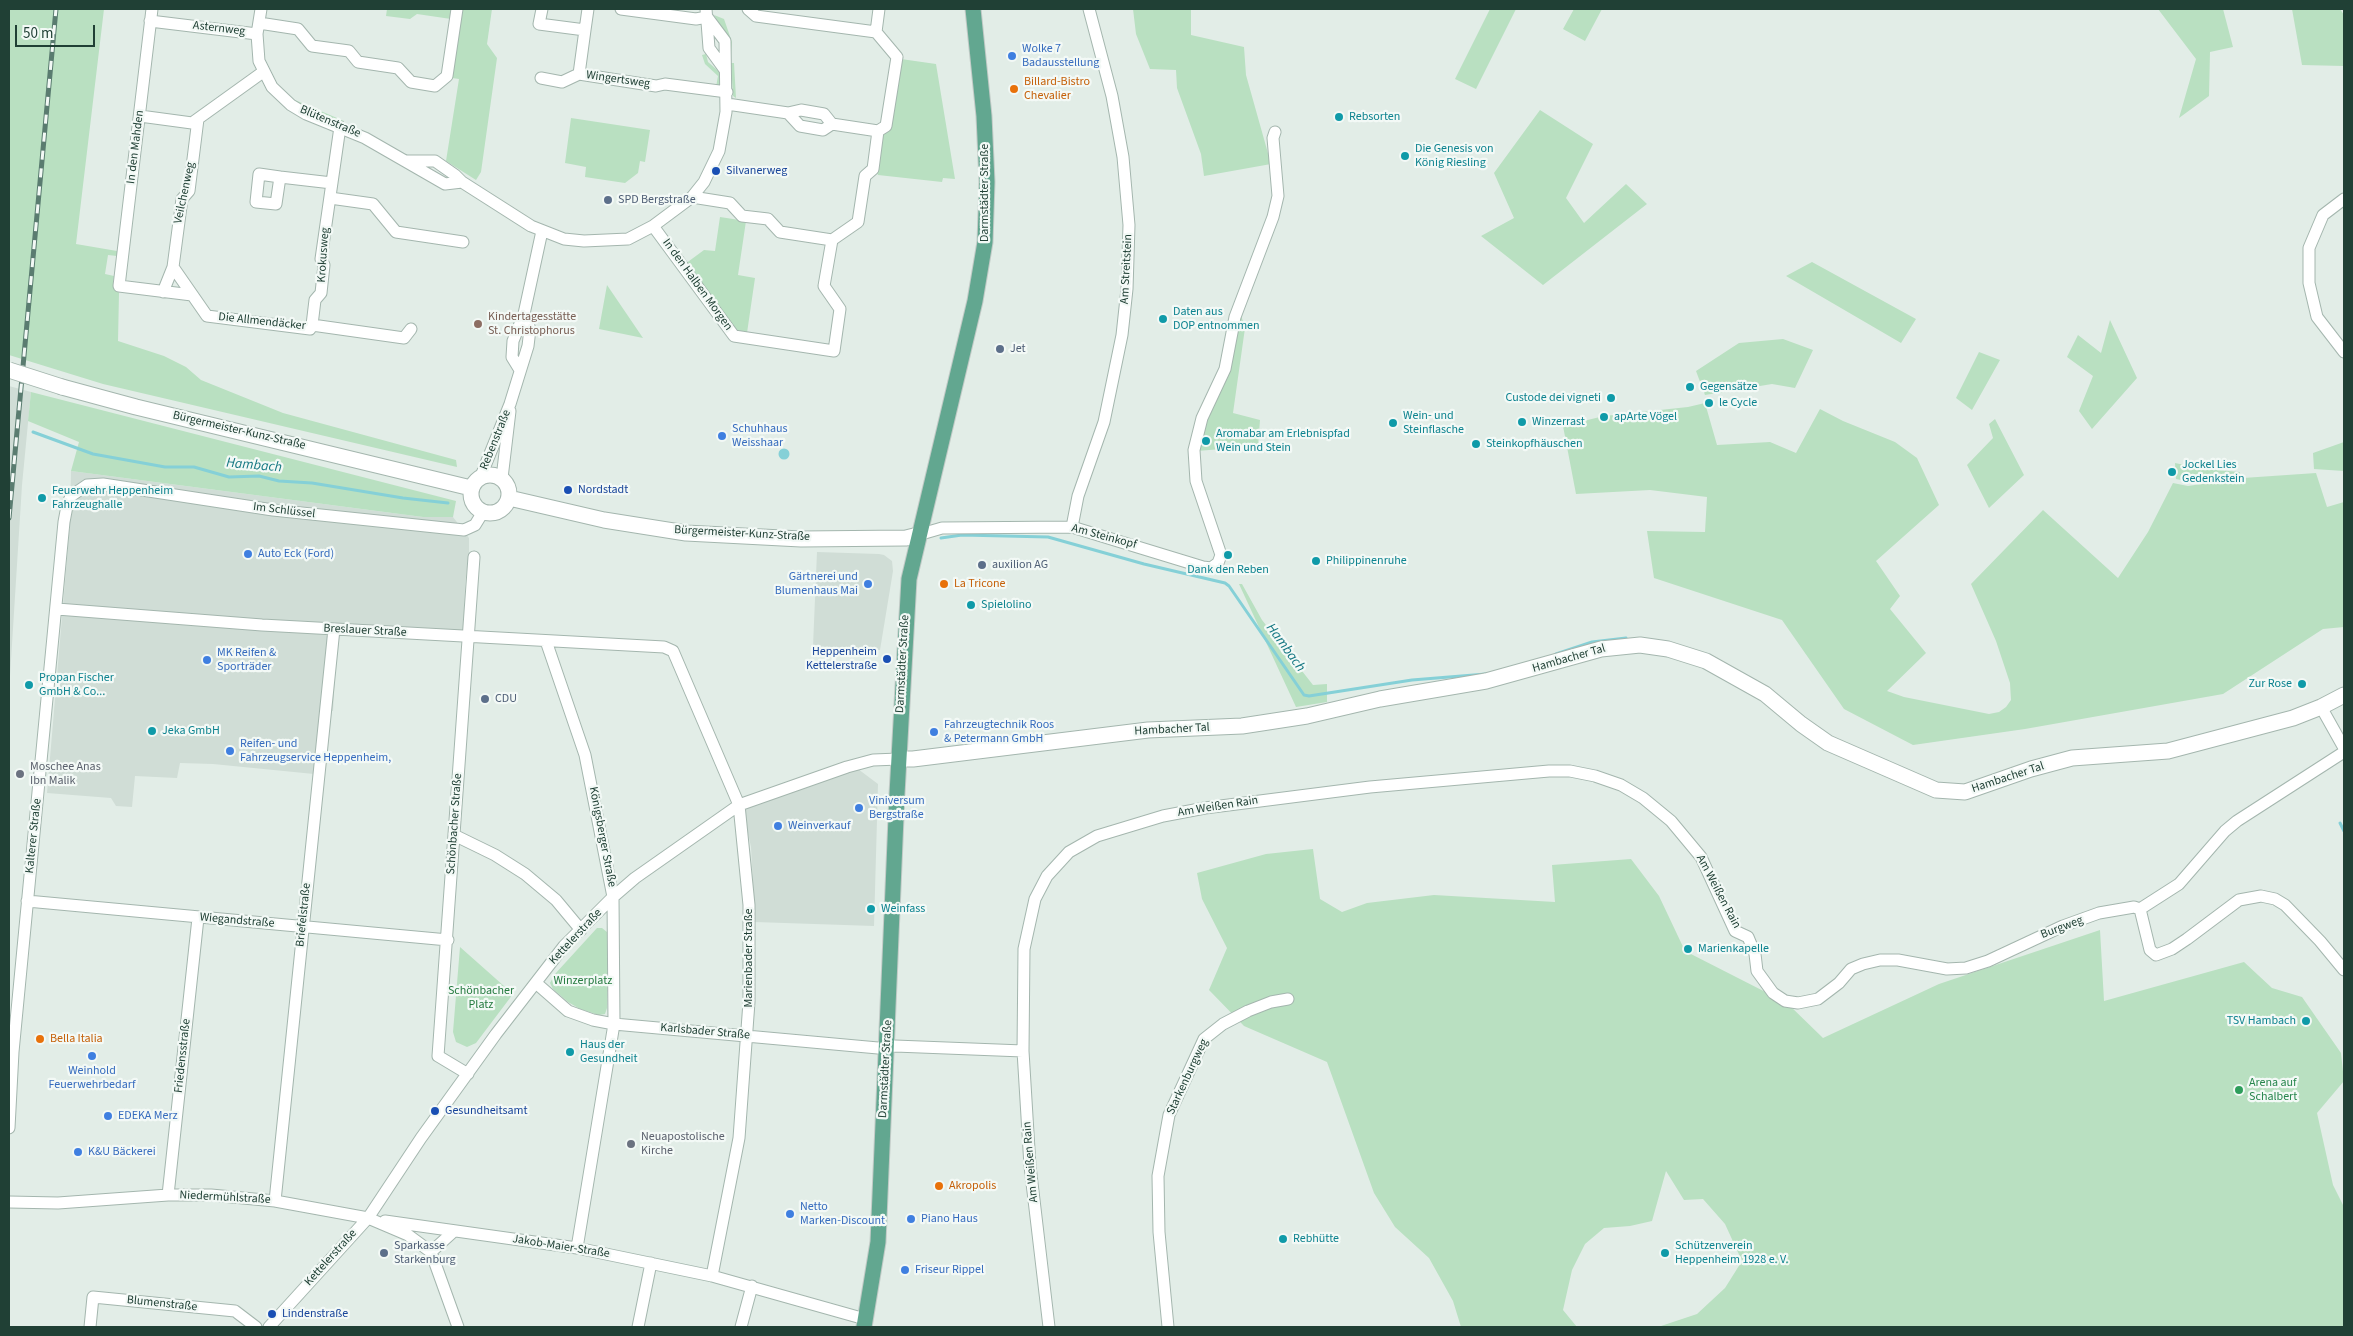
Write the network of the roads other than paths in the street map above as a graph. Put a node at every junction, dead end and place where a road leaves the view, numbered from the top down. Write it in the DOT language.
graph roads {
  1 [pos="457,9"];
  2 [pos="542,9"];
  3 [pos="588,9"];
  4 [pos="620,9"];
  5 [pos="748,9"];
  6 [pos="879,9"];
  7 [pos="973,9"];
  8 [pos="1089,9"];
  9 [pos="706,13"];
  10 [pos="151,15"];
  11 [pos="259,17"];
  12 [pos="585,30"];
  13 [pos="876,32"];
  14 [pos="725,70"];
  15 [pos="263,72"];
  16 [pos="579,74"];
  17 [pos="541,78"];
  18 [pos="727,98"];
  19 [pos="140,116"];
  20 [pos="198,119"];
  21 [pos="340,127"];
  22 [pos="878,131"];
  23 [pos="1275,132"];
  24 [pos="280,177"];
  25 [pos="332,184"];
  26 [pos="692,197"];
  27 [pos="330,198"];
  28 [pos="2344,199"];
  29 [pos="654,226"];
  30 [pos="542,231"];
  31 [pos="832,240"];
  32 [pos="463,242"];
  33 [pos="173,267"];
  34 [pos="163,292"];
  35 [pos="192,295"];
  36 [pos="312,325"];
  37 [pos="411,329"];
  38 [pos="2344,352"];
  39 [pos="9,370"];
  40 [pos="510,404"];
  41 [pos="481,476"];
  42 [pos="502,478"];
  43 [pos="471,488"];
  44 [pos="78,490"];
  45 [pos="509,498"];
  46 [pos="483,512"];
  47 [pos="1072,527"];
  48 [pos="918,535"];
  49 [pos="474,557"];
  50 [pos="57,609"];
  51 [pos="334,629"];
  52 [pos="469,637"];
  53 [pos="546,641"];
  54 [pos="673,651"];
  55 [pos="2344,695"];
  56 [pos="2321,707"];
  57 [pos="2344,748"];
  58 [pos="2344,752"];
  59 [pos="899,759"];
  60 [pos="739,805"];
  61 [pos="454,836"];
  62 [pos="613,898"];
  63 [pos="28,901"];
  64 [pos="2140,909"];
  65 [pos="198,918"];
  66 [pos="303,927"];
  67 [pos="581,930"];
  68 [pos="448,940"];
  69 [pos="2344,970"];
  70 [pos="1757,971"];
  71 [pos="536,983"];
  72 [pos="1288,999"];
  73 [pos="614,1024"];
  74 [pos="748,1036"];
  75 [pos="887,1047"];
  76 [pos="1023,1051"];
  77 [pos="468,1074"];
  78 [pos="9,1128"];
  79 [pos="168,1195"];
  80 [pos="275,1201"];
  81 [pos="9,1202"];
  82 [pos="368,1218"];
  83 [pos="453,1232"];
  84 [pos="577,1248"];
  85 [pos="431,1252"];
  86 [pos="651,1263"];
  87 [pos="712,1276"];
  88 [pos="752,1286"];
  89 [pos="865,1323"];
  90 [pos="90,1327"];
  91 [pos="256,1327"];
  92 [pos="269,1327"];
  93 [pos="458,1327"];
  94 [pos="638,1327"];
  95 [pos="741,1327"];
  96 [pos="1049,1327"];
  97 [pos="1168,1327"];
  1 -- 11 [label="street, Asternweg"];
  2 -- 12 [label="street"];
  3 -- 12 [label="street"];
  4 -- 9 [label="street"];
  5 -- 13 [label="street"];
  6 -- 13 [label="street"];
  7 -- 48 [label="main road, Darmstädter Straße"];
  8 -- 47 [label="street, Am Streitstein"];
  9 -- 14 [label="street"];
  9 -- 14 [label="street"];
  10 -- 11 [label="street, Asternweg"];
  10 -- 19 [label="street, In den Mahden"];
  11 -- 15 [label="street, Blütenstraße"];
  12 -- 16 [label="street"];
  13 -- 22 [label="street"];
  14 -- 18 [label="street"];
  15 -- 20 [label="street"];
  15 -- 21 [label="street, Blütenstraße"];
  16 -- 17 [label="street, Wingertsweg"];
  16 -- 18 [label="street, Wingertsweg"];
  18 -- 22 [label="street, Wingertsweg"];
  18 -- 26 [label="street"];
  19 -- 20 [label="street"];
  19 -- 34 [label="street, In den Mahden"];
  20 -- 33 [label="street, Veilchenweg"];
  21 -- 25 [label="street, Krokusweg"];
  21 -- 30 [label="street, Blütenstraße"];
  22 -- 31 [label="street"];
  23 -- 47 [label="street, Am Steinkopf"];
  24 -- 25 [label="street"];
  25 -- 27 [label="street, Krokusweg"];
  26 -- 29 [label="street"];
  26 -- 31 [label="street"];
  27 -- 32 [label="street"];
  27 -- 36 [label="street, Krokusweg"];
  28 -- 38 [label="street"];
  29 -- 30 [label="street"];
  29 -- 31 [label="street, In den Halben Morgen"];
  30 -- 40 [label="street, Rebenstraße"];
  33 -- 34 [label="street, Veilchenweg"];
  33 -- 35 [label="street"];
  34 -- 35 [label="street"];
  35 -- 36 [label="street, Die Allmendäcker"];
  36 -- 37 [label="street, Die Allmendäcker"];
  39 -- 43 [label="street, Bürgermeister-Kunz-Straße, bridge"];
  40 -- 41 [label="street, Rebenstraße"];
  40 -- 42 [label="street, Rebenstraße"];
  41 -- 42 [label="street"];
  41 -- 43 [label="street"];
  42 -- 45 [label="street"];
  43 -- 46 [label="street"];
  44 -- 46 [label="street, Im Schlüssel"];
  44 -- 50 [label="street, Kalterer Straße"];
  45 -- 46 [label="street"];
  45 -- 48 [label="street, Bürgermeister-Kunz-Straße"];
  47 -- 48 [label="street, Am Steinkopf"];
  48 -- 59 [label="main road, Darmstädter Straße"];
  49 -- 52 [label="street, Schönbacher Straße"];
  50 -- 51 [label="street, Breslauer Straße"];
  50 -- 63 [label="street, Kalterer Straße"];
  51 -- 52 [label="street, Breslauer Straße"];
  51 -- 66 [label="street, Briefelstraße"];
  52 -- 53 [label="street, Breslauer Straße"];
  52 -- 61 [label="street, Schönbacher Straße"];
  53 -- 54 [label="street, Breslauer Straße"];
  53 -- 62 [label="street, Königsberger Straße"];
  54 -- 60 [label="street, Marienbader Straße"];
  55 -- 56 [label="street, Hambacher Tal"];
  56 -- 57 [label="street"];
  56 -- 59 [label="street, Hambacher Tal"];
  58 -- 64 [label="street, Burgweg"];
  59 -- 60 [label="street, Kettelerstraße"];
  59 -- 75 [label="main road, Darmstädter Straße"];
  60 -- 62 [label="street, Kettelerstraße"];
  60 -- 74 [label="street, Marienbader Straße"];
  61 -- 67 [label="street"];
  61 -- 68 [label="street, Schönbacher Straße"];
  62 -- 67 [label="street, Kettelerstraße"];
  62 -- 73 [label="street, Königsberger Straße"];
  63 -- 65 [label="street, Wiegandstraße"];
  63 -- 78 [label="street, Kalterer Straße"];
  64 -- 69 [label="street"];
  64 -- 70 [label="street, Burgweg"];
  65 -- 66 [label="street, Wiegandstraße"];
  65 -- 79 [label="street, Friedensstraße"];
  66 -- 68 [label="street, Wiegandstraße"];
  66 -- 80 [label="street, Briefelstraße"];
  67 -- 71 [label="street, Kettelerstraße"];
  68 -- 77 [label="street, Schönbacher Straße"];
  70 -- 76 [label="street, Am Weißen Rain"];
  71 -- 73 [label="street, Karlsbader Straße"];
  71 -- 77 [label="street, Kettelerstraße"];
  72 -- 97 [label="street, Starkenburgweg"];
  73 -- 74 [label="street, Karlsbader Straße"];
  73 -- 84 [label="street, Königsberger Straße"];
  74 -- 75 [label="street, Karlsbader Straße"];
  74 -- 87 [label="street, Marienbader Straße"];
  75 -- 76 [label="street, Karlsbader Straße"];
  75 -- 89 [label="main road, Darmstädter Straße"];
  76 -- 96 [label="street, Am Weißen Rain"];
  77 -- 82 [label="street, Kettelerstraße"];
  79 -- 80 [label="street, Niedermühlstraße"];
  79 -- 81 [label="street, Niedermühlstraße"];
  80 -- 82 [label="street, Niedermühlstraße"];
  82 -- 83 [label="street, Jakob-Maier-Straße"];
  82 -- 85 [label="street, Niedermühlstraße"];
  82 -- 92 [label="street, Kettelerstraße"];
  83 -- 84 [label="street, Jakob-Maier-Straße"];
  83 -- 85 [label="street"];
  84 -- 86 [label="street, Jakob-Maier-Straße"];
  85 -- 93 [label="street"];
  86 -- 87 [label="street, Jakob-Maier-Straße"];
  86 -- 94 [label="street"];
  87 -- 88 [label="street, Jakob-Maier-Straße"];
  88 -- 89 [label="street, Jakob-Maier-Straße"];
  88 -- 95 [label="street"];
  90 -- 91 [label="street, Blumenstraße"];
}
